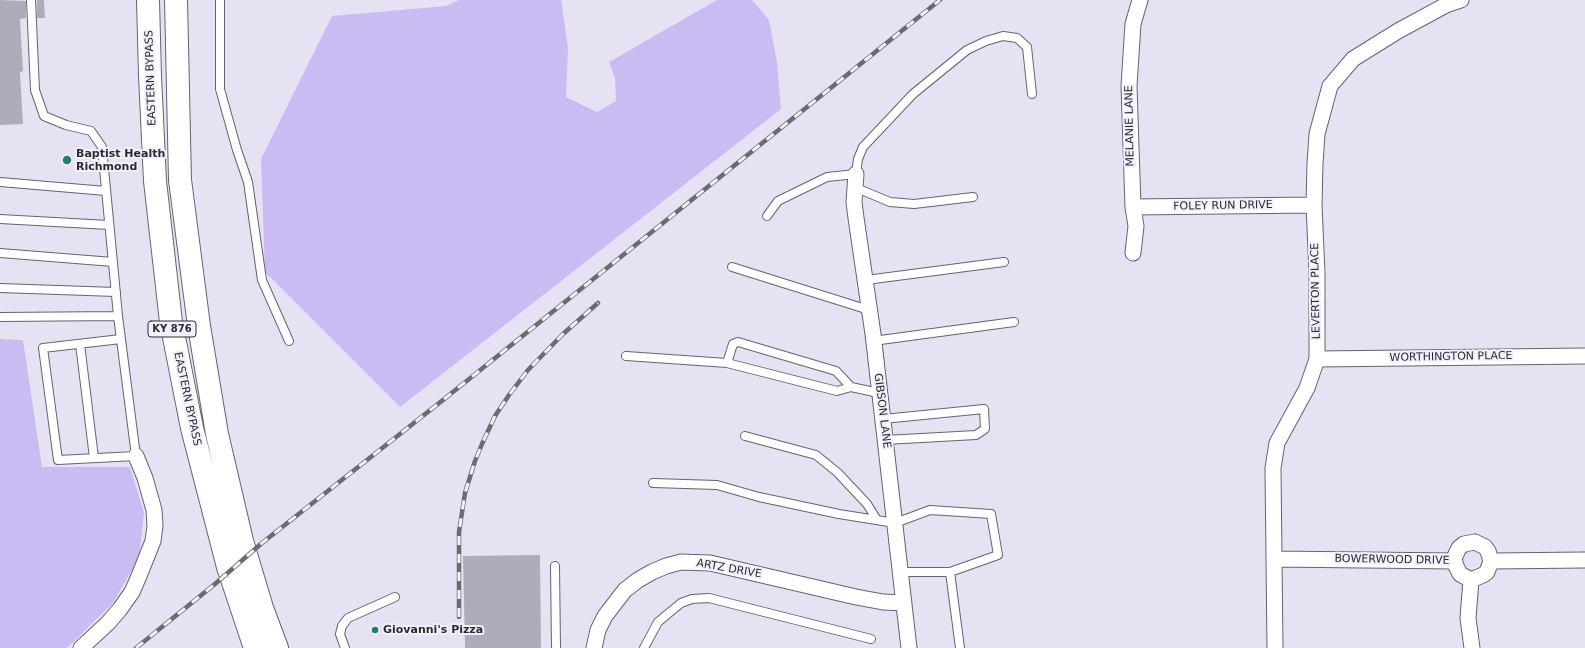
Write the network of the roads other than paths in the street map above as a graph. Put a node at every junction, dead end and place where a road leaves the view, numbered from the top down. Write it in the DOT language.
graph roads {
  1 [pos="31,0"];
  2 [pos="148,0"];
  3 [pos="176,0"];
  4 [pos="220,0"];
  5 [pos="1140,0"];
  6 [pos="1461,0"];
  7 [pos="1032,94"];
  8 [pos="855,180"];
  9 [pos="0,182"];
  10 [pos="106,191"];
  11 [pos="973,197"];
  12 [pos="1314,205"];
  13 [pos="1133,207"];
  14 [pos="767,216"];
  15 [pos="0,219"];
  16 [pos="109,225"];
  17 [pos="0,253"];
  18 [pos="1133,253"];
  19 [pos="113,262"];
  20 [pos="1004,262"];
  21 [pos="732,267"];
  22 [pos="866,280"];
  23 [pos="0,288"];
  24 [pos="116,292"];
  25 [pos="869,310"];
  26 [pos="118,316"];
  27 [pos="0,317"];
  28 [pos="1014,322"];
  29 [pos="121,339"];
  30 [pos="289,341"];
  31 [pos="873,341"];
  32 [pos="80,344"];
  33 [pos="626,356"];
  34 [pos="1585,356"];
  35 [pos="1317,359"];
  36 [pos="727,363"];
  37 [pos="851,387"];
  38 [pos="879,393"];
  39 [pos="883,419"];
  40 [pos="745,436"];
  41 [pos="885,440"];
  42 [pos="136,456"];
  43 [pos="94,458"];
  44 [pos="653,483"];
  45 [pos="877,520"];
  46 [pos="895,523"];
  47 [pos="1274,559"];
  48 [pos="1491,560"];
  49 [pos="1585,560"];
  50 [pos="1454,561"];
  51 [pos="555,566"];
  52 [pos="900,572"];
  53 [pos="950,572"];
  54 [pos="1471,580"];
  55 [pos="395,597"];
  56 [pos="904,603"];
  57 [pos="871,639"];
  58 [pos="81,648"];
  59 [pos="255,648"];
  60 [pos="278,648"];
  61 [pos="345,648"];
  62 [pos="556,648"];
  63 [pos="594,648"];
  64 [pos="644,648"];
  65 [pos="909,648"];
  66 [pos="960,648"];
  67 [pos="1275,648"];
  68 [pos="1472,648"];
  1 -- 10 [label="lane"];
  2 -- 59 [label="main road, EASTERN BYPASS / KY 876"];
  3 -- 60 [label="main road, EASTERN BYPASS / KY 876"];
  4 -- 30 [label="lane"];
  5 -- 13 [label="street, MELANIE LANE"];
  6 -- 12 [label="street, LEVERTON PLACE"];
  7 -- 8 [label="lane"];
  8 -- 11 [label="lane"];
  8 -- 14 [label="lane"];
  8 -- 22 [label="street, GIBSON LANE"];
  9 -- 10 [label="lane"];
  10 -- 16 [label="lane"];
  12 -- 13 [label="street, FOLEY RUN DRIVE"];
  12 -- 35 [label="street, LEVERTON PLACE"];
  13 -- 18 [label="street, MELANIE LANE"];
  15 -- 16 [label="lane"];
  16 -- 19 [label="lane"];
  17 -- 19 [label="lane"];
  19 -- 24 [label="lane"];
  20 -- 22 [label="lane"];
  21 -- 25 [label="lane"];
  22 -- 25 [label="street, GIBSON LANE"];
  23 -- 24 [label="lane"];
  24 -- 26 [label="lane"];
  25 -- 31 [label="street, GIBSON LANE"];
  26 -- 27 [label="lane"];
  26 -- 29 [label="lane"];
  28 -- 31 [label="lane"];
  29 -- 32 [label="lane"];
  29 -- 42 [label="lane"];
  31 -- 38 [label="street, GIBSON LANE"];
  32 -- 43 [label="lane"];
  32 -- 43 [label="lane"];
  33 -- 36 [label="lane"];
  34 -- 35 [label="street, WORTHINGTON PLACE"];
  35 -- 47 [label="street, LEVERTON PLACE"];
  36 -- 37 [label="lane"];
  36 -- 37 [label="lane"];
  37 -- 38 [label="lane"];
  38 -- 39 [label="street, GIBSON LANE"];
  39 -- 41 [label="street, GIBSON LANE"];
  39 -- 41 [label="lane"];
  40 -- 45 [label="lane"];
  41 -- 46 [label="street, GIBSON LANE"];
  42 -- 43 [label="lane"];
  42 -- 58 [label="street"];
  44 -- 45 [label="lane"];
  45 -- 46 [label="lane"];
  46 -- 52 [label="street, GIBSON LANE"];
  46 -- 53 [label="lane"];
  47 -- 50 [label="street, BOWERWOOD DRIVE"];
  47 -- 67 [label="street, LEVERTON PLACE"];
  48 -- 49 [label="street"];
  48 -- 50 [label="street"];
  48 -- 54 [label="street"];
  50 -- 54 [label="street, BOWERWOOD DRIVE"];
  51 -- 62 [label="lane"];
  52 -- 53 [label="lane"];
  52 -- 56 [label="street, GIBSON LANE"];
  53 -- 66 [label="lane"];
  54 -- 68 [label="street"];
  55 -- 61 [label="lane"];
  56 -- 63 [label="street, ARTZ DRIVE"];
  56 -- 65 [label="street, GIBSON LANE"];
  57 -- 64 [label="lane"];
}
